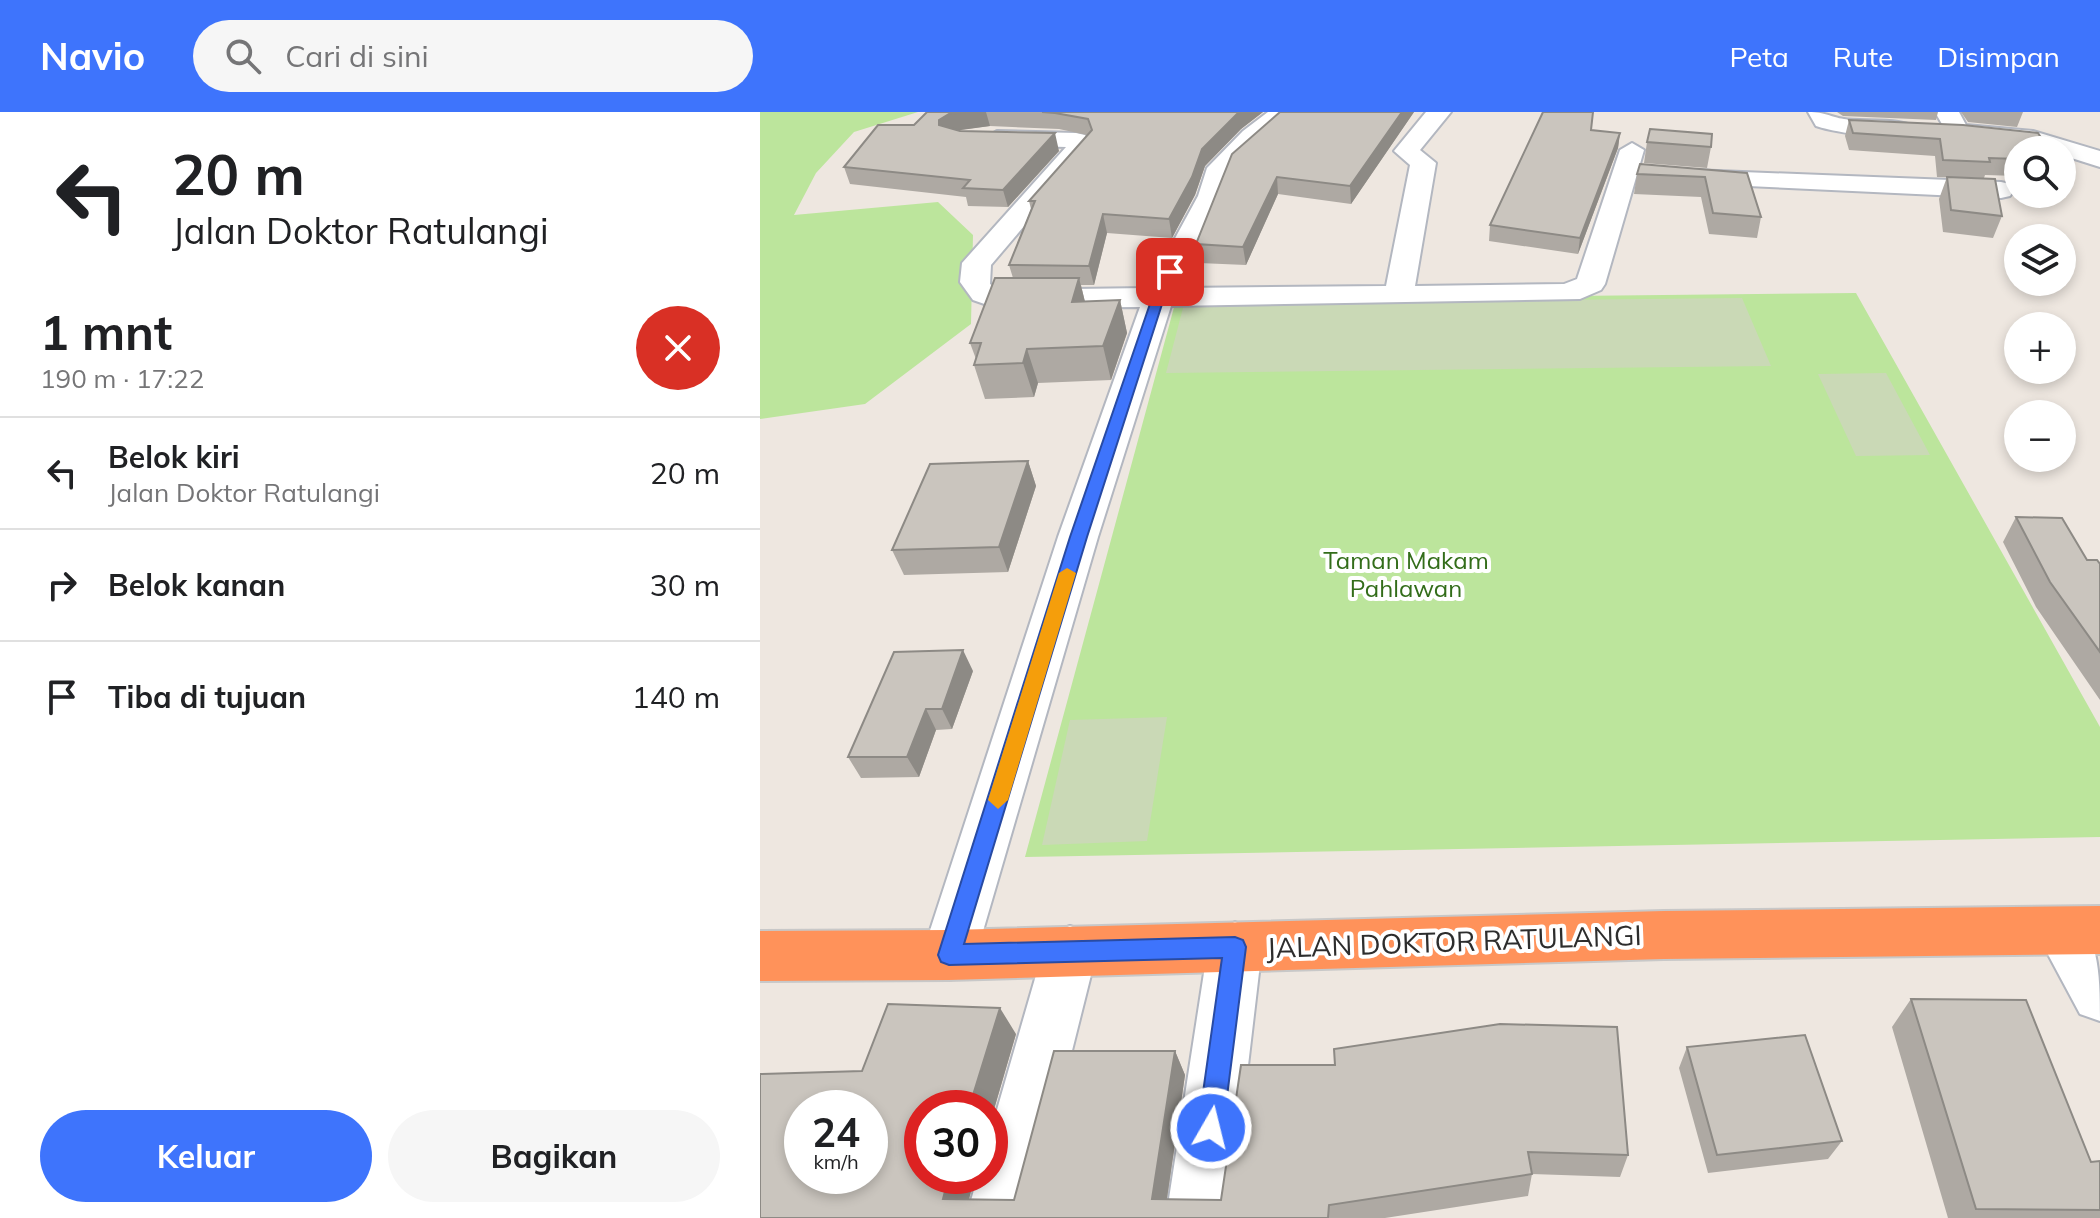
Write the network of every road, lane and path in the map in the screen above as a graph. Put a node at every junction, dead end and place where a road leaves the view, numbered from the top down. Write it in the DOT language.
graph roads {
  1 [pos="1283,112"];
  2 [pos="1439,112"];
  3 [pos="1820,112"];
  4 [pos="1953,122"];
  5 [pos="970,138"];
  6 [pos="2100,159"];
  7 [pos="2001,190"];
  8 [pos="1399,294"];
  9 [pos="1158,298"];
  10 [pos="2082,931"];
  11 [pos="1235,947"];
  12 [pos="1070,951"];
  13 [pos="949,955"];
  14 [pos="760,956"];
  15 [pos="2100,995"];
  16 [pos="998,1218"];
  17 [pos="1198,1218"];
  1 -- 9 [label="street"];
  2 -- 8 [label="street"];
  3 -- 4 [label="street"];
  4 -- 6 [label="street"];
  5 -- 9 [label="street"];
  7 -- 8 [label="street"];
  8 -- 9 [label="street"];
  9 -- 13 [label="street"];
  10 -- 11 [label="highway, JALAN DOKTOR RATULANGI"];
  10 -- 15 [label="street"];
  11 -- 12 [label="highway, JALAN DOKTOR RATULANGI"];
  11 -- 17 [label="street"];
  12 -- 13 [label="highway, JALAN DOKTOR RATULANGI"];
  12 -- 16 [label="street"];
  13 -- 14 [label="highway, JALAN DOKTOR RATULANGI"];
}
